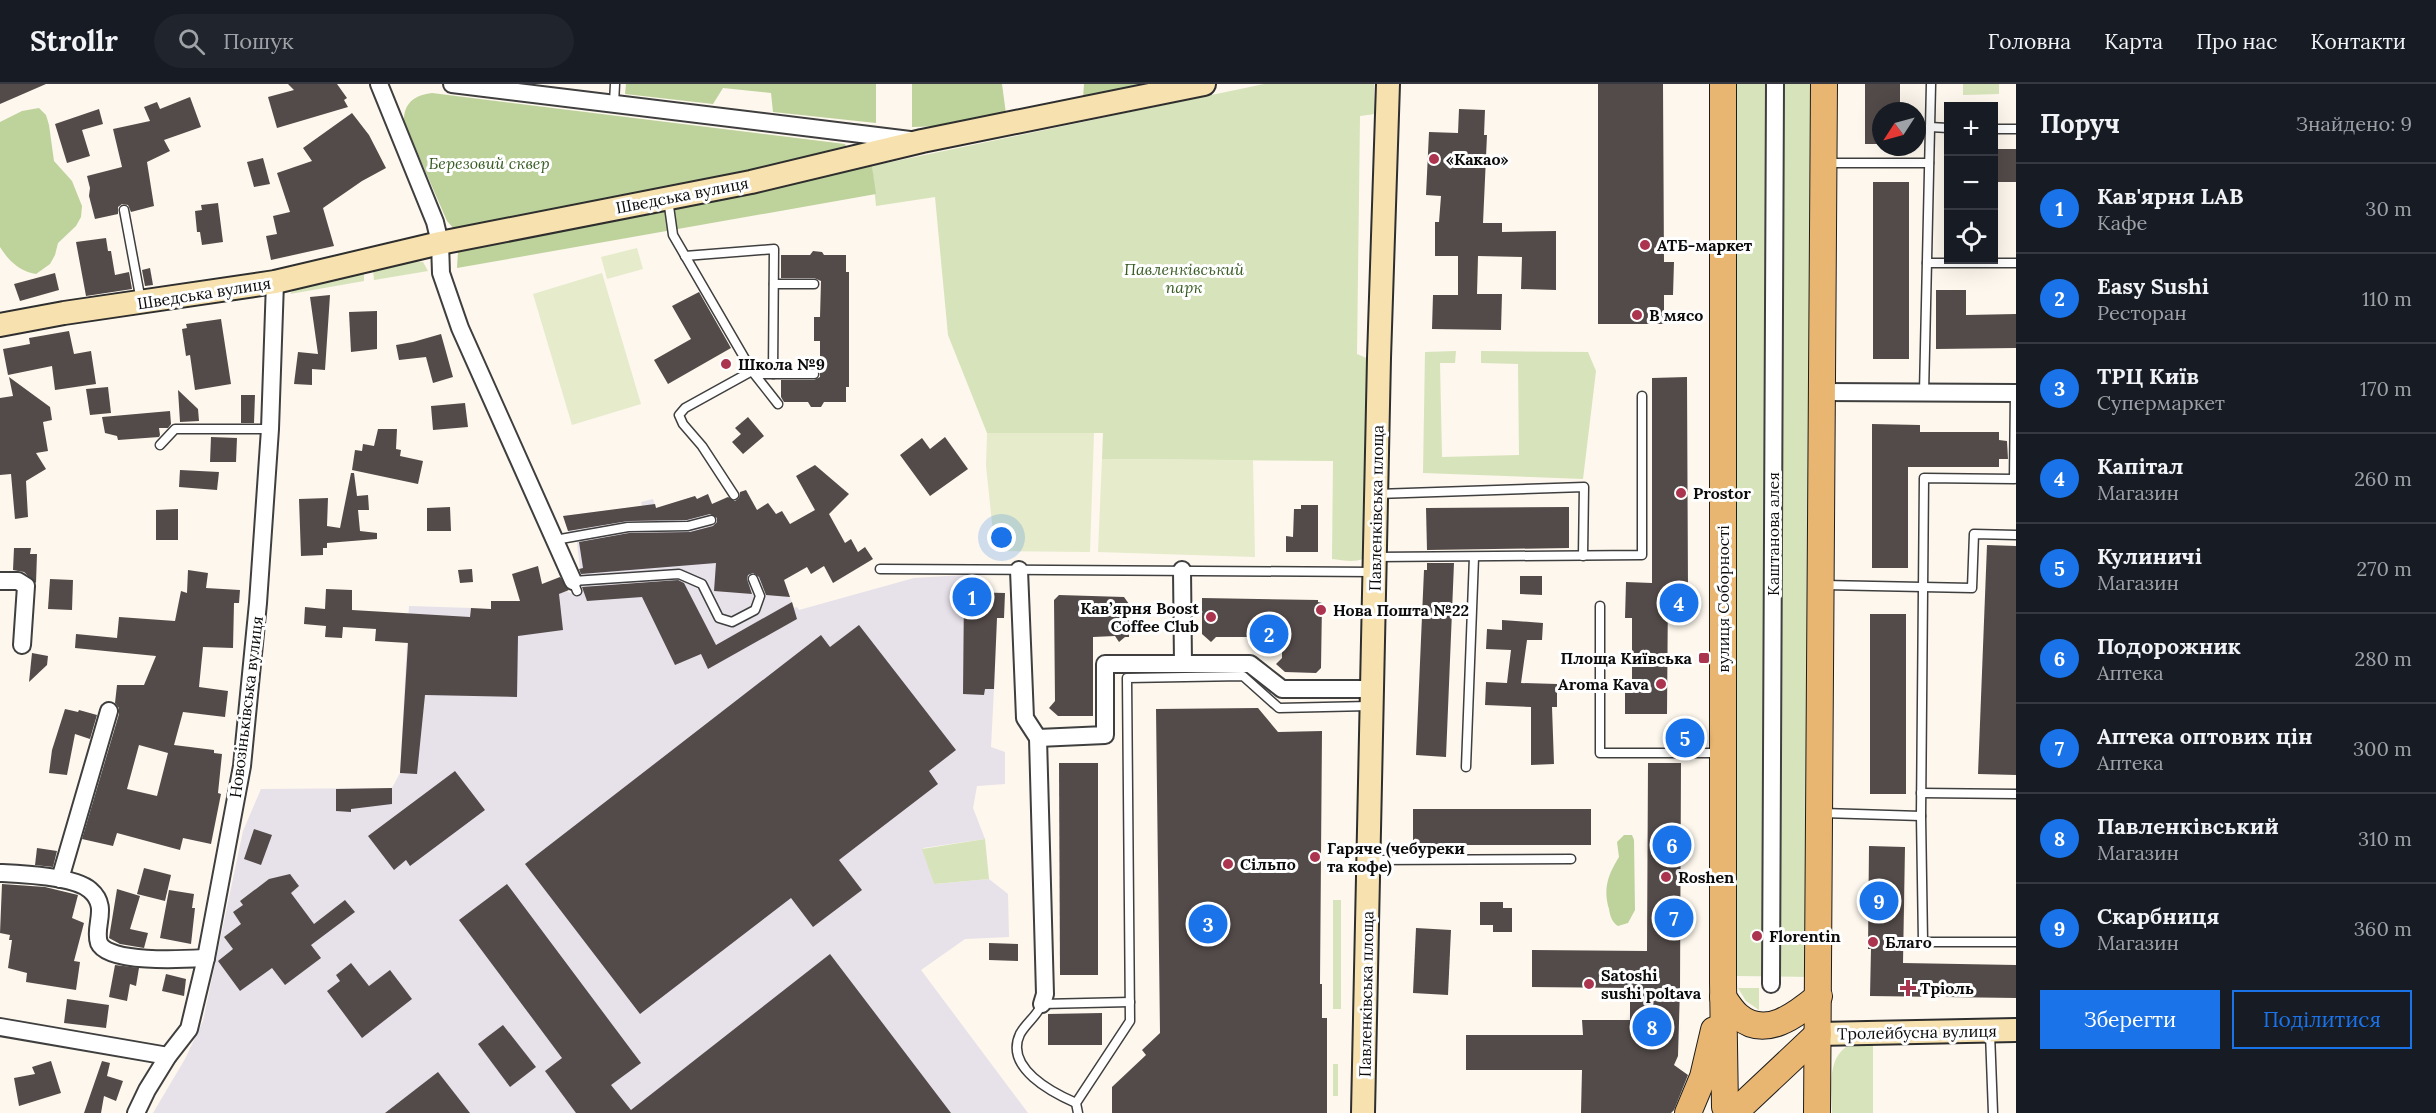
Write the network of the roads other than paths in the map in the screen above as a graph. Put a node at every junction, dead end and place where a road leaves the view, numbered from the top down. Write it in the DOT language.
graph roads {
  1 [pos="379,84"];
  2 [pos="452,84"];
  3 [pos="615,84"];
  4 [pos="1201,84"];
  5 [pos="1388,84"];
  6 [pos="1724,84"];
  7 [pos="1775,84"];
  8 [pos="1824,84"];
  9 [pos="1931,84"];
  10 [pos="555,91"];
  11 [pos="614,103"];
  12 [pos="1930,127"];
  13 [pos="1944,128"];
  14 [pos="1998,129"];
  15 [pos="2016,129"];
  16 [pos="922,141"];
  17 [pos="1823,163"];
  18 [pos="1929,163"];
  19 [pos="668,198"];
  20 [pos="124,210"];
  21 [pos="440,243"];
  22 [pos="686,256"];
  23 [pos="1927,263"];
  24 [pos="2016,263"];
  25 [pos="275,282"];
  26 [pos="774,284"];
  27 [pos="814,284"];
  28 [pos="141,303"];
  29 [pos="0,324"];
  30 [pos="752,371"];
  31 [pos="773,374"];
  32 [pos="814,374"];
  33 [pos="1822,392"];
  34 [pos="1924,393"];
  35 [pos="2015,393"];
  36 [pos="1642,396"];
  37 [pos="778,404"];
  38 [pos="270,429"];
  39 [pos="160,445"];
  40 [pos="1377,494"];
  41 [pos="734,495"];
  42 [pos="711,520"];
  43 [pos="2016,535"];
  44 [pos="554,540"];
  45 [pos="1583,556"];
  46 [pos="1474,558"];
  47 [pos="1376,565"];
  48 [pos="880,569"];
  49 [pos="1019,570"];
  50 [pos="1182,570"];
  51 [pos="753,579"];
  52 [pos="0,581"];
  53 [pos="1821,585"];
  54 [pos="575,586"];
  55 [pos="1923,587"];
  56 [pos="1600,606"];
  57 [pos="22,645"];
  58 [pos="1183,664"];
  59 [pos="1373,698"];
  60 [pos="109,711"];
  61 [pos="1038,738"];
  62 [pos="1723,753"];
  63 [pos="1466,767"];
  64 [pos="1922,793"];
  65 [pos="2016,794"];
  66 [pos="1820,813"];
  67 [pos="1921,816"];
  68 [pos="1571,859"];
  69 [pos="1370,860"];
  70 [pos="0,873"];
  71 [pos="60,879"];
  72 [pos="2016,942"];
  73 [pos="206,958"];
  74 [pos="1771,984"];
  75 [pos="1819,996"];
  76 [pos="1723,997"];
  77 [pos="1130,1002"];
  78 [pos="1042,1004"];
  79 [pos="0,1027"];
  80 [pos="2016,1030"];
  81 [pos="1990,1031"];
  82 [pos="1818,1034"];
  83 [pos="168,1056"];
  84 [pos="1076,1103"];
  85 [pos="136,1113"];
  86 [pos="1078,1113"];
  87 [pos="1363,1113"];
  88 [pos="1688,1113"];
  89 [pos="1728,1113"];
  90 [pos="1734,1113"];
  91 [pos="1817,1113"];
  92 [pos="1993,1113"];
  1 -- 21 [label="street"];
  2 -- 10 [label="street, Шведська вулиця"];
  3 -- 11 [label="lane"];
  4 -- 16 [label="street, Шведська вулиця"];
  5 -- 40 [label="street, Павленківська площа"];
  6 -- 62 [label="main road, вулиця Соборності"];
  7 -- 74 [label="street, Каштанова алея"];
  8 -- 17 [label="main road"];
  9 -- 12 [label="lane"];
  10 -- 11 [label="street, Шведська вулиця"];
  11 -- 16 [label="street, Шведська вулиця"];
  12 -- 13 [label="lane"];
  12 -- 18 [label="lane"];
  14 -- 15 [label="lane"];
  16 -- 19 [label="street, Шведська вулиця"];
  17 -- 18 [label="lane"];
  17 -- 33 [label="main road"];
  18 -- 23 [label="lane"];
  19 -- 21 [label="street, Шведська вулиця"];
  19 -- 22 [label="lane"];
  20 -- 28 [label="lane"];
  21 -- 25 [label="street, Шведська вулиця"];
  21 -- 44 [label="street"];
  22 -- 26 [label="lane"];
  22 -- 30 [label="lane"];
  23 -- 24 [label="lane"];
  23 -- 34 [label="lane"];
  25 -- 28 [label="street, Шведська вулиця"];
  25 -- 38 [label="street, Новозіньківська вулиця"];
  26 -- 27 [label="lane"];
  26 -- 31 [label="lane"];
  28 -- 29 [label="street, Шведська вулиця"];
  30 -- 31 [label="lane"];
  30 -- 37 [label="lane"];
  30 -- 41 [label="lane"];
  31 -- 32 [label="lane"];
  33 -- 34 [label="street"];
  33 -- 53 [label="main road"];
  34 -- 35 [label="street"];
  35 -- 55 [label="lane"];
  36 -- 45 [label="lane"];
  38 -- 39 [label="lane"];
  38 -- 73 [label="street, Новозіньківська вулиця"];
  40 -- 45 [label="lane"];
  40 -- 47 [label="street, Павленківська площа"];
  42 -- 44 [label="lane"];
  43 -- 55 [label="lane"];
  44 -- 54 [label="street"];
  45 -- 46 [label="lane"];
  46 -- 47 [label="lane"];
  46 -- 63 [label="lane"];
  47 -- 50 [label="lane"];
  47 -- 59 [label="street, Павленківська площа"];
  48 -- 49 [label="lane"];
  49 -- 50 [label="lane"];
  49 -- 61 [label="street"];
  50 -- 58 [label="street"];
  51 -- 54 [label="lane"];
  52 -- 57 [label="street"];
  53 -- 55 [label="lane"];
  53 -- 66 [label="main road"];
  55 -- 64 [label="lane"];
  56 -- 62 [label="lane"];
  58 -- 59 [label="street"];
  58 -- 61 [label="street"];
  59 -- 69 [label="street, Павленківська площа"];
  59 -- 77 [label="lane"];
  60 -- 71 [label="street"];
  61 -- 78 [label="street"];
  62 -- 76 [label="main road, вулиця Соборності"];
  64 -- 65 [label="lane"];
  64 -- 67 [label="lane"];
  66 -- 67 [label="lane"];
  66 -- 75 [label="main road"];
  67 -- 72 [label="lane"];
  68 -- 69 [label="lane"];
  69 -- 87 [label="street, Павленківська площа"];
  70 -- 71 [label="street"];
  71 -- 73 [label="street"];
  73 -- 83 [label="street, Новозіньківська вулиця"];
  75 -- 76 [label="main road"];
  75 -- 82 [label="main road"];
  76 -- 88 [label="main road"];
  76 -- 89 [label="main road, вулиця Соборності"];
  77 -- 78 [label="lane"];
  77 -- 84 [label="lane"];
  78 -- 84 [label="lane"];
  79 -- 83 [label="street"];
  80 -- 81 [label="street, Тролейбусна вулиця"];
  81 -- 82 [label="street, Тролейбусна вулиця"];
  81 -- 92 [label="lane"];
  82 -- 90 [label="main road"];
  82 -- 91 [label="main road"];
  83 -- 85 [label="street, Новозіньківська вулиця"];
  84 -- 86 [label="lane"];
}
